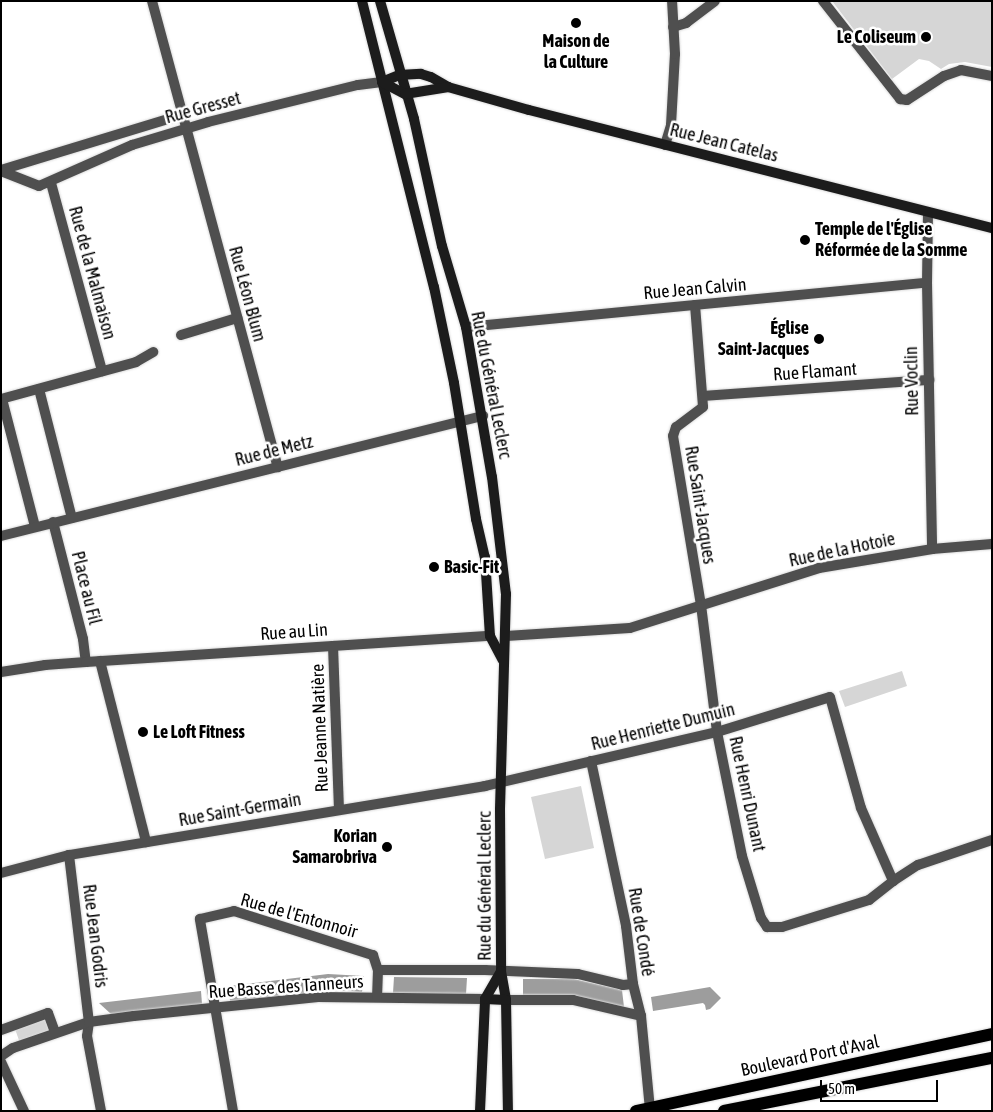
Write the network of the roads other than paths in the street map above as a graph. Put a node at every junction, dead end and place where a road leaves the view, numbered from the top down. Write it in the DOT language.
graph roads {
  1 [pos="152,1"];
  2 [pos="362,1"];
  3 [pos="380,1"];
  4 [pos="672,1"];
  5 [pos="715,1"];
  6 [pos="823,1"];
  7 [pos="673,27"];
  8 [pos="400,75"];
  9 [pos="992,76"];
  10 [pos="382,82"];
  11 [pos="448,87"];
  12 [pos="405,94"];
  13 [pos="184,114"];
  14 [pos="187,128"];
  15 [pos="665,145"];
  16 [pos="1,170"];
  17 [pos="51,183"];
  18 [pos="928,212"];
  19 [pos="992,228"];
  20 [pos="927,283"];
  21 [pos="695,305"];
  22 [pos="237,318"];
  23 [pos="466,327"];
  24 [pos="181,335"];
  25 [pos="153,352"];
  26 [pos="102,371"];
  27 [pos="928,380"];
  28 [pos="39,389"];
  29 [pos="704,396"];
  30 [pos="2,399"];
  31 [pos="483,416"];
  32 [pos="460,422"];
  33 [pos="278,467"];
  34 [pos="72,518"];
  35 [pos="53,522"];
  36 [pos="35,527"];
  37 [pos="1,536"];
  38 [pos="992,544"];
  39 [pos="932,549"];
  40 [pos="701,605"];
  41 [pos="490,636"];
  42 [pos="506,636"];
  43 [pos="333,646"];
  44 [pos="100,661"];
  45 [pos="504,661"];
  46 [pos="86,662"];
  47 [pos="1,672"];
  48 [pos="717,732"];
  49 [pos="591,761"];
  50 [pos="501,782"];
  51 [pos="486,786"];
  52 [pos="339,809"];
  53 [pos="992,840"];
  54 [pos="146,842"];
  55 [pos="69,855"];
  56 [pos="1,874"];
  57 [pos="893,881"];
  58 [pos="378,970"];
  59 [pos="501,972"];
  60 [pos="633,984"];
  61 [pos="377,997"];
  62 [pos="485,998"];
  63 [pos="506,1000"];
  64 [pos="216,1007"];
  65 [pos="642,1019"];
  66 [pos="89,1022"];
  67 [pos="1,1030"];
  68 [pos="55,1032"];
  69 [pos="992,1034"];
  70 [pos="1,1056"];
  71 [pos="992,1058"];
  72 [pos="1,1062"];
  73 [pos="650,1109"];
  74 [pos="24,1111"];
  75 [pos="101,1111"];
  76 [pos="233,1111"];
  77 [pos="480,1111"];
  78 [pos="508,1111"];
  79 [pos="636,1111"];
  80 [pos="724,1111"];
  1 -- 13 [label="street, Rue Léon Blum"];
  2 -- 10 [label="main road, Rue du Général Leclerc"];
  3 -- 8 [label="main road, Rue du Général Leclerc"];
  4 -- 7 [label="street"];
  5 -- 7 [label="street"];
  6 -- 9 [label="street"];
  7 -- 15 [label="street"];
  8 -- 10 [label="main road"];
  8 -- 11 [label="main road"];
  8 -- 12 [label="main road, Rue du Général Leclerc"];
  10 -- 12 [label="main road"];
  10 -- 14 [label="street, Rue Gresset"];
  10 -- 32 [label="main road, Rue du Général Leclerc"];
  11 -- 12 [label="main road"];
  11 -- 15 [label="main road, Rue Jean Catelas"];
  12 -- 23 [label="main road, Rue du Général Leclerc"];
  13 -- 14 [label="street, Rue Léon Blum"];
  13 -- 16 [label="street, Rue Gresset"];
  14 -- 17 [label="street, Rue Gresset"];
  14 -- 22 [label="street, Rue Léon Blum"];
  15 -- 18 [label="main road, Rue Jean Catelas"];
  16 -- 17 [label="street, Rue Gresset"];
  17 -- 26 [label="street, Rue de la Malmaison"];
  18 -- 19 [label="main road, Rue Jean Catelas"];
  18 -- 20 [label="street, Rue Voclin"];
  20 -- 21 [label="street, Rue Jean Calvin"];
  20 -- 27 [label="street, Rue Voclin"];
  21 -- 23 [label="street, Rue Jean Calvin"];
  21 -- 29 [label="street"];
  22 -- 24 [label="street"];
  22 -- 33 [label="street, Rue Léon Blum"];
  23 -- 31 [label="main road, Rue du Général Leclerc"];
  25 -- 26 [label="street"];
  26 -- 28 [label="street"];
  27 -- 29 [label="street, Rue Flamant"];
  27 -- 39 [label="street, Rue Voclin"];
  28 -- 30 [label="street"];
  28 -- 34 [label="street"];
  29 -- 40 [label="street, Rue Saint-Jacques"];
  30 -- 36 [label="street"];
  31 -- 32 [label="street, Rue de Metz"];
  31 -- 42 [label="main road, Rue du Général Leclerc"];
  32 -- 33 [label="street, Rue de Metz"];
  32 -- 41 [label="main road, Rue du Général Leclerc"];
  33 -- 34 [label="street, Rue de Metz"];
  34 -- 35 [label="street, Rue de Metz"];
  35 -- 36 [label="street, Rue de Metz"];
  35 -- 46 [label="street, Place au Fil"];
  36 -- 37 [label="street, Rue de Metz"];
  38 -- 39 [label="street, Rue de la Hotoie"];
  39 -- 40 [label="street, Rue de la Hotoie"];
  40 -- 42 [label="street, Rue de la Hotoie"];
  40 -- 48 [label="street, Rue Henri Dunant"];
  41 -- 42 [label="main road"];
  41 -- 43 [label="street, Rue au Lin"];
  41 -- 45 [label="main road, Rue du Général Leclerc"];
  42 -- 45 [label="main road, Rue du Général Leclerc"];
  43 -- 44 [label="street, Rue au Lin"];
  43 -- 52 [label="street, Rue Jeanne Natière"];
  44 -- 46 [label="street, Rue au Lin"];
  44 -- 54 [label="street"];
  45 -- 50 [label="main road, Rue du Général Leclerc"];
  46 -- 47 [label="street, Rue au Lin"];
  48 -- 49 [label="street, Rue Henriette Dumuin"];
  48 -- 57 [label="street, Rue Henriette Dumuin"];
  48 -- 57 [label="street, Rue Henri Dunant"];
  49 -- 50 [label="street, Rue Henriette Dumuin"];
  49 -- 60 [label="street, Rue de Condé"];
  50 -- 51 [label="street, Rue Henriette Dumuin"];
  50 -- 59 [label="main road, Rue du Général Leclerc"];
  51 -- 52 [label="street, Rue Saint-Germain"];
  52 -- 54 [label="street, Rue Saint-Germain"];
  53 -- 57 [label="street"];
  54 -- 55 [label="street, Rue Saint-Germain"];
  55 -- 56 [label="street, Rue Saint-Germain"];
  55 -- 66 [label="street, Rue Jean Godris"];
  58 -- 59 [label="street, Rue Basse des Tanneurs"];
  58 -- 61 [label="street"];
  58 -- 64 [label="street, Rue de l'Entonnoir"];
  59 -- 60 [label="street, Rue Basse des Tanneurs"];
  59 -- 62 [label="main road"];
  59 -- 63 [label="main road, Rue du Général Leclerc"];
  60 -- 65 [label="street, Rue de Condé"];
  61 -- 62 [label="street, Rue Basse des Tanneurs"];
  61 -- 64 [label="street, Rue Basse des Tanneurs"];
  62 -- 63 [label="main road"];
  62 -- 77 [label="main road"];
  63 -- 65 [label="street"];
  63 -- 78 [label="main road, Rue du Général Leclerc"];
  64 -- 66 [label="street, Rue Basse des Tanneurs"];
  64 -- 76 [label="street"];
  65 -- 73 [label="street, Rue de Condé"];
  66 -- 68 [label="street, Rue Basse des Tanneurs"];
  66 -- 75 [label="street, Rue Jean Godris"];
  67 -- 68 [label="street"];
  68 -- 70 [label="street, Rue Basse des Tanneurs"];
  69 -- 73 [label="main road, Boulevard Port d'Aval"];
  71 -- 80 [label="main road, Boulevard Port d'Aval"];
  72 -- 74 [label="street"];
  73 -- 79 [label="main road, Boulevard Port d'Aval"];
}
